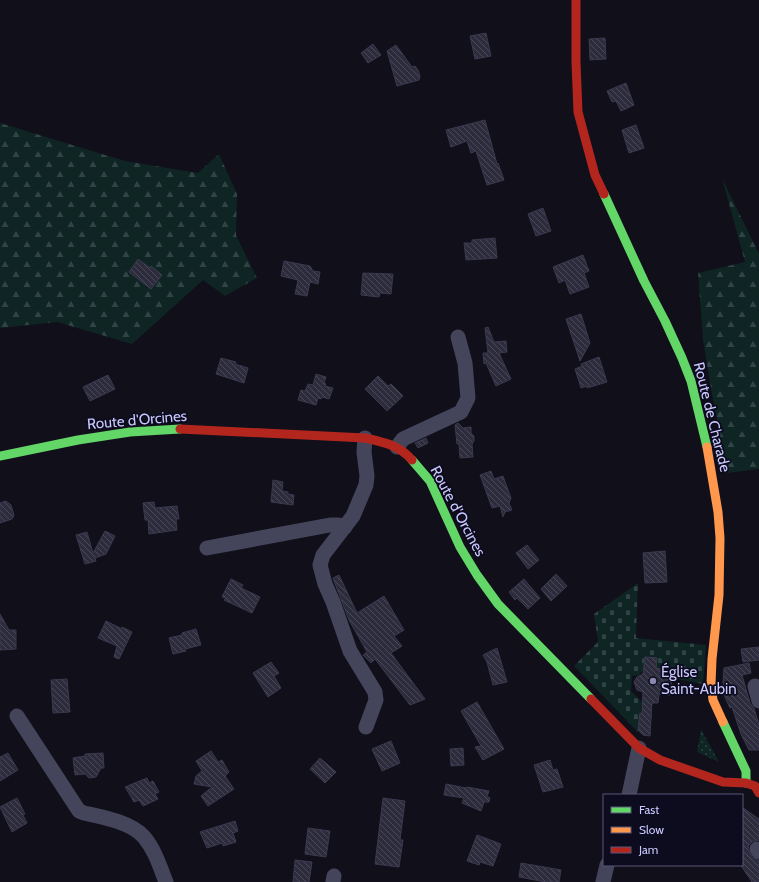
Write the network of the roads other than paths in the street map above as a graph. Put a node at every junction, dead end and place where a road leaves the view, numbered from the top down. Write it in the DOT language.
graph roads {
  1 [pos="576,0"];
  2 [pos="458,337"];
  3 [pos="365,438"];
  4 [pos="397,447"];
  5 [pos="0,456"];
  6 [pos="345,527"];
  7 [pos="207,548"];
  8 [pos="755,686"];
  9 [pos="759,701"];
  10 [pos="17,716"];
  11 [pos="366,726"];
  12 [pos="639,748"];
  13 [pos="750,774"];
  14 [pos="759,793"];
  15 [pos="629,794"];
  16 [pos="607,866"];
  17 [pos="166,882"];
  18 [pos="603,882"];
  1 -- 13 [label="main road, Route de Charade"];
  2 -- 4 [label="street"];
  3 -- 4 [label="main road, Route d'Orcines"];
  3 -- 5 [label="main road, Route d'Orcines"];
  3 -- 6 [label="street"];
  4 -- 12 [label="main road, Route d'Orcines"];
  6 -- 7 [label="street"];
  6 -- 11 [label="street"];
  8 -- 9 [label="street"];
  10 -- 17 [label="street"];
  12 -- 13 [label="main road, Route d'Orcines"];
  12 -- 15 [label="street"];
  13 -- 14 [label="main road"];
  16 -- 18 [label="street"];
}
